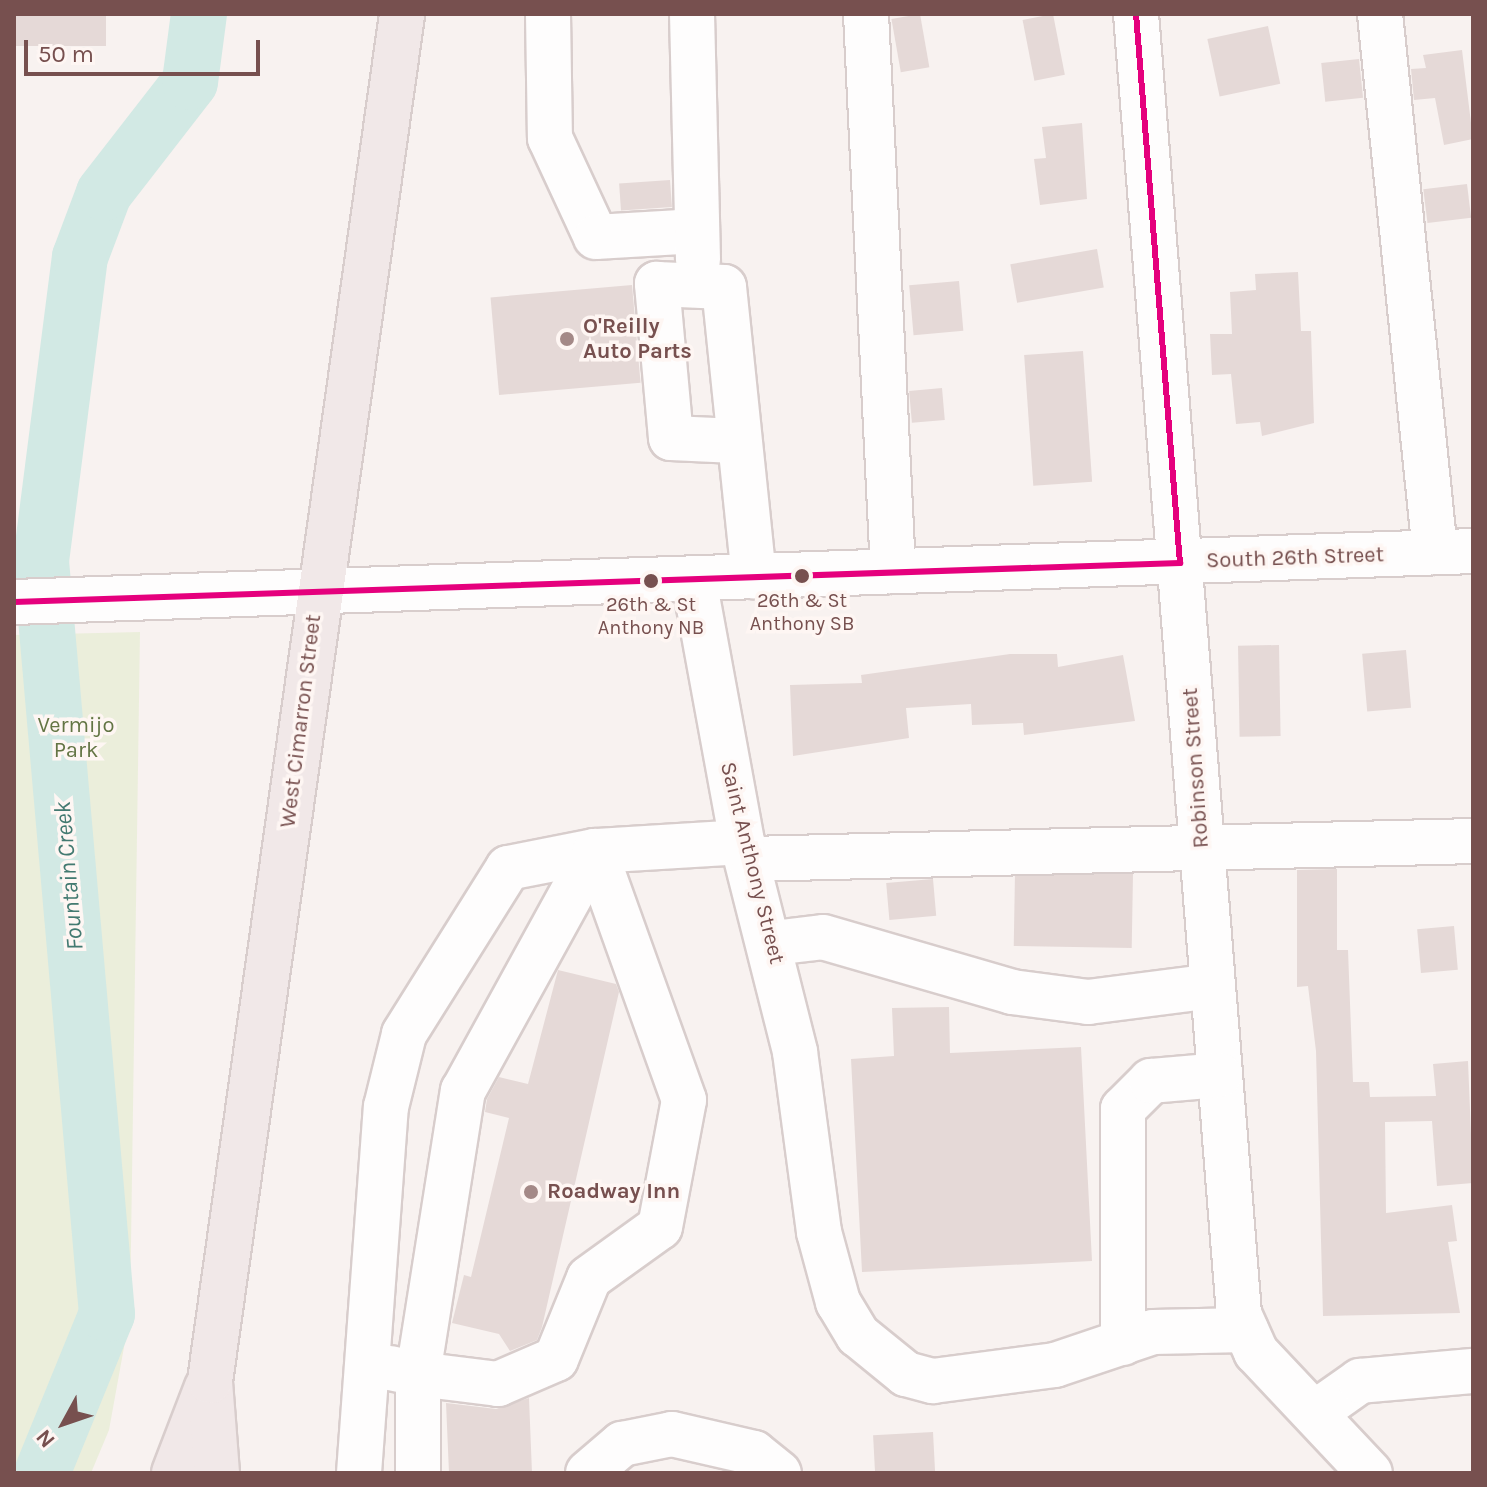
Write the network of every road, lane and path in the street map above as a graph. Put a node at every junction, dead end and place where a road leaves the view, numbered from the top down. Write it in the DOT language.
graph roads {
  1 [pos="402,14"];
  2 [pos="548,14"];
  3 [pos="692,14"];
  4 [pos="866,14"];
  5 [pos="1136,14"];
  6 [pos="1380,14"];
  7 [pos="697,231"];
  8 [pos="698,286"];
  9 [pos="736,441"];
  10 [pos="1454,552"];
  11 [pos="1180,563"];
  12 [pos="893,571"];
  13 [pos="754,576"];
  14 [pos="694,580"];
  15 [pos="317,592"];
  16 [pos="14,602"];
  17 [pos="1473,841"];
  18 [pos="1202,847"];
  19 [pos="746,850"];
  20 [pos="595,851"];
  21 [pos="773,943"];
  22 [pos="1213,986"];
  23 [pos="1220,1075"];
  24 [pos="1246,1330"];
  25 [pos="1123,1343"];
  26 [pos="367,1362"];
  27 [pos="1473,1371"];
  28 [pos="418,1374"];
  29 [pos="210,1381"];
  30 [pos="1316,1412"];
  31 [pos="174,1473"];
  32 [pos="217,1473"];
  33 [pos="359,1473"];
  34 [pos="418,1473"];
  35 [pos="588,1473"];
  36 [pos="779,1473"];
  37 [pos="1370,1473"];
  1 -- 15 [label="highway, West Cimarron Street"];
  2 -- 7 [label="street"];
  3 -- 7 [label="street"];
  4 -- 12 [label="street"];
  5 -- 11 [label="street, Robinson Street"];
  6 -- 10 [label="street"];
  7 -- 8 [label="street"];
  8 -- 9 [label="street"];
  8 -- 9 [label="street"];
  9 -- 13 [label="street"];
  10 -- 11 [label="street, South 26th Street"];
  11 -- 12 [label="street, South 26th Street"];
  11 -- 18 [label="street, Robinson Street"];
  12 -- 13 [label="street, South 26th Street"];
  13 -- 14 [label="street, South 26th Street"];
  14 -- 15 [label="street, South 26th Street"];
  14 -- 19 [label="street, Saint Anthony Street"];
  15 -- 16 [label="street, South 26th Street"];
  15 -- 29 [label="highway, West Cimarron Street"];
  17 -- 18 [label="street"];
  18 -- 19 [label="street"];
  18 -- 22 [label="street, Robinson Street"];
  19 -- 20 [label="street"];
  19 -- 21 [label="street, Saint Anthony Street"];
  20 -- 26 [label="street"];
  20 -- 28 [label="street"];
  20 -- 28 [label="street"];
  21 -- 22 [label="street"];
  21 -- 25 [label="street, Saint Anthony Street"];
  22 -- 23 [label="street, Robinson Street"];
  23 -- 24 [label="street, Robinson Street"];
  23 -- 25 [label="street"];
  24 -- 25 [label="street, Saint Anthony Street"];
  24 -- 30 [label="street, Robinson Street"];
  26 -- 28 [label="street"];
  26 -- 33 [label="street"];
  27 -- 30 [label="street"];
  28 -- 34 [label="street"];
  29 -- 31 [label="highway, West Cimarron Street"];
  29 -- 32 [label="highway, West Cimarron Street"];
  30 -- 37 [label="street, Robinson Street"];
  35 -- 36 [label="street"];
}
